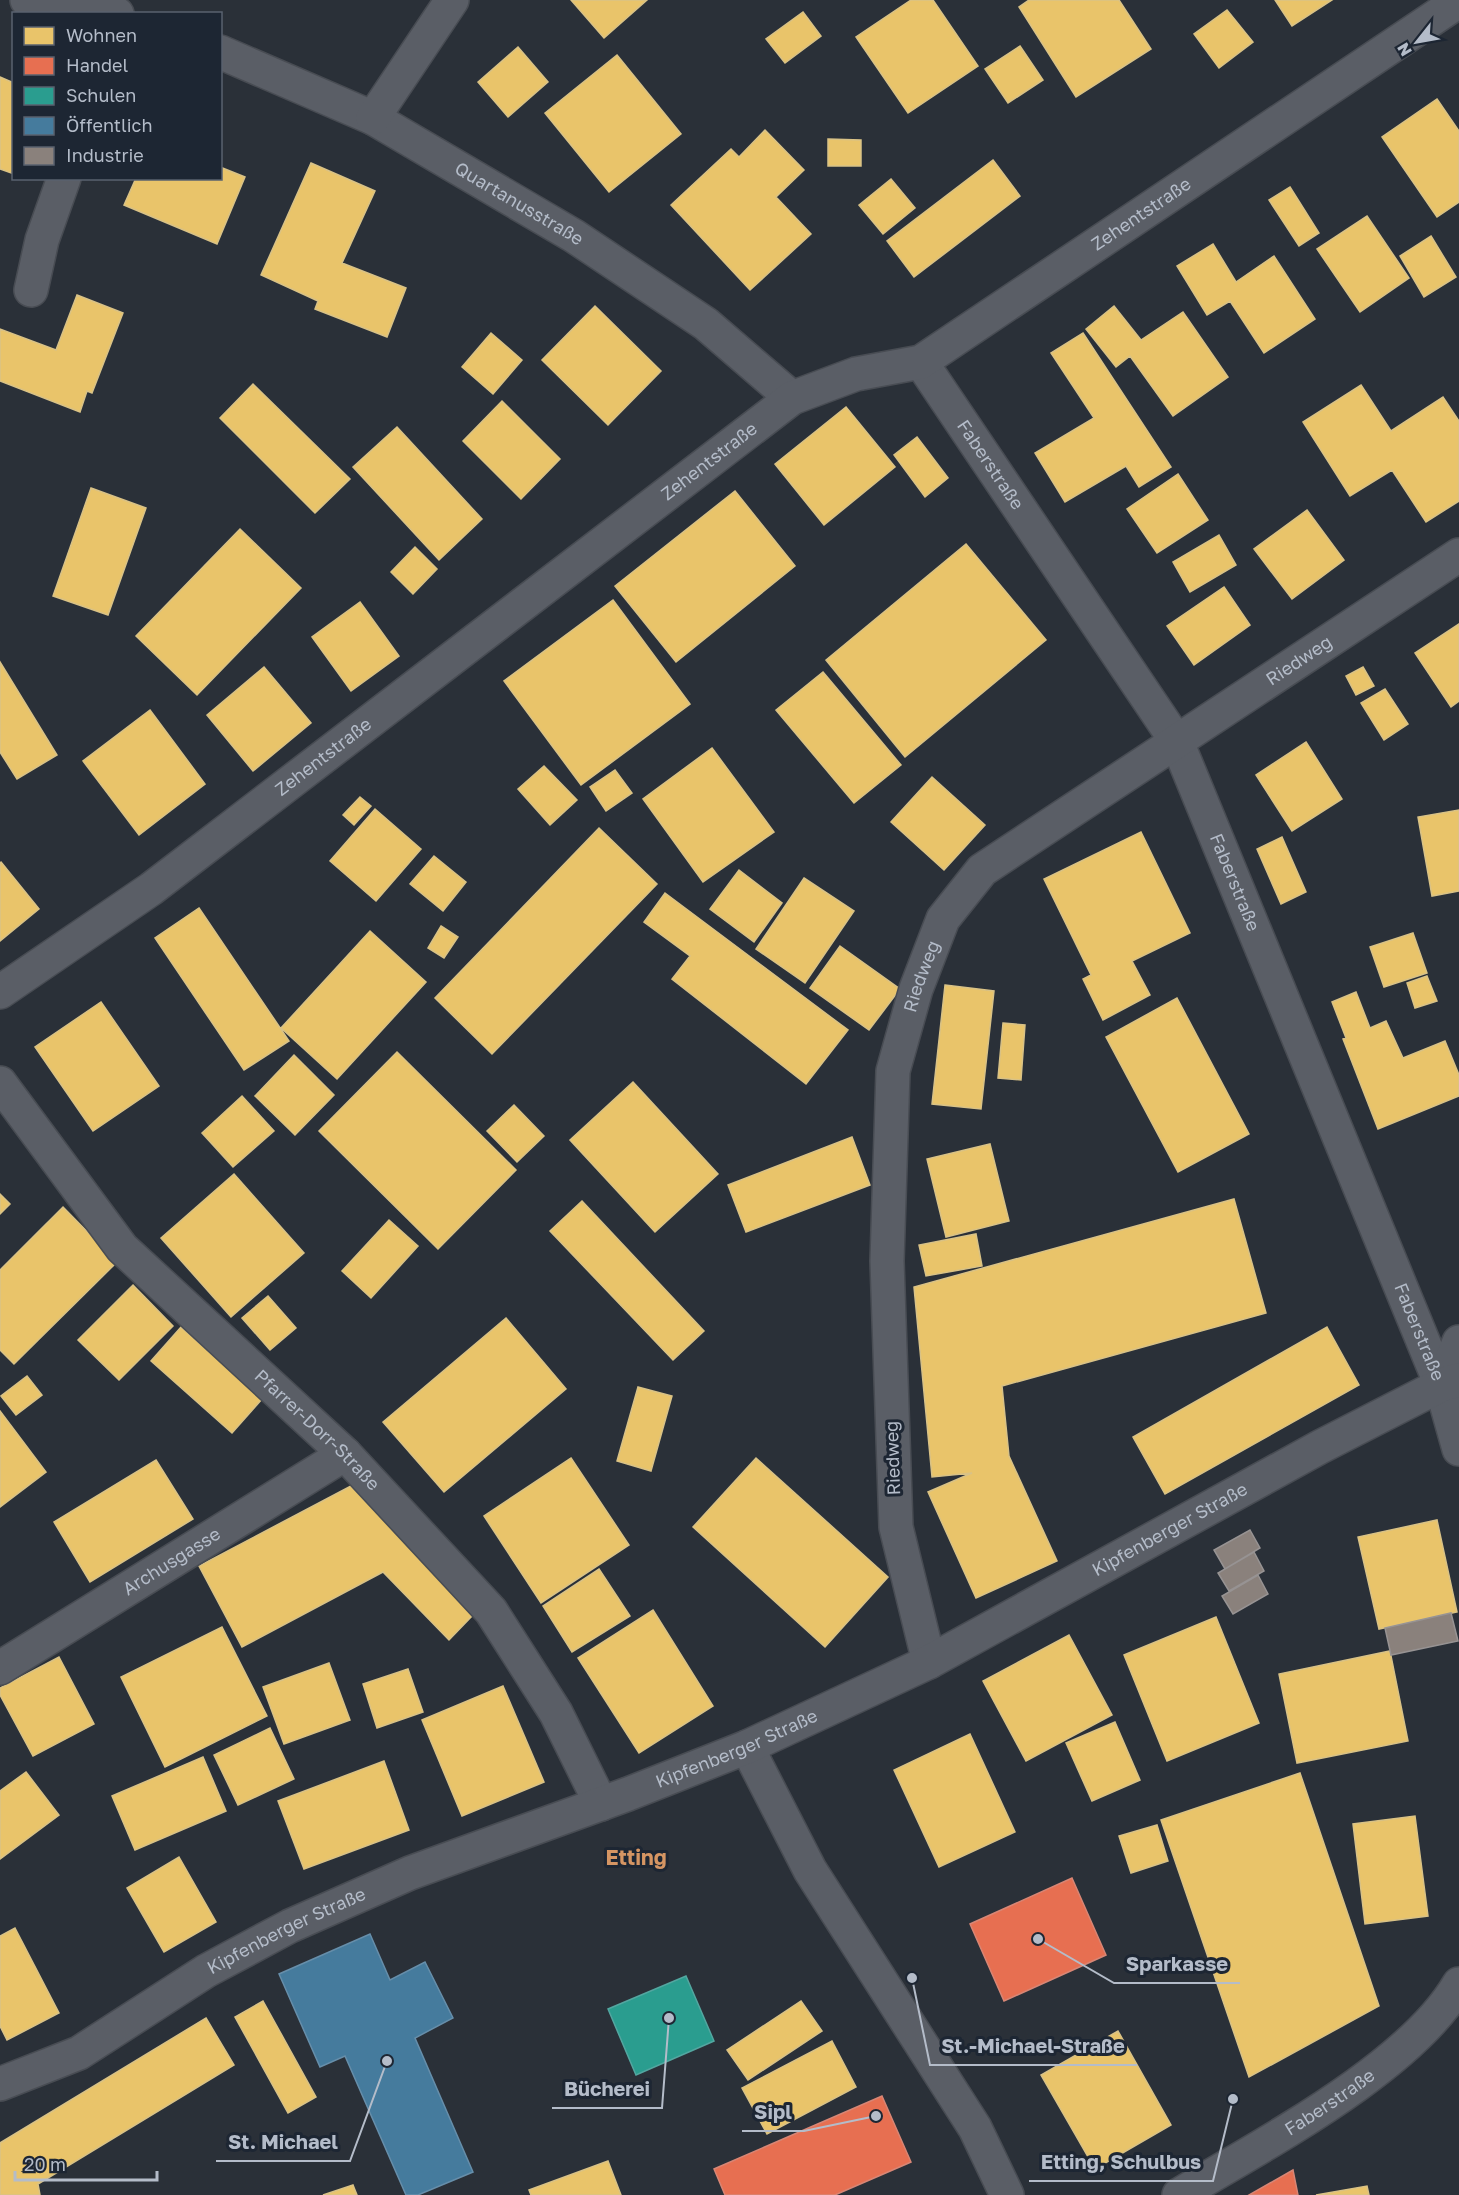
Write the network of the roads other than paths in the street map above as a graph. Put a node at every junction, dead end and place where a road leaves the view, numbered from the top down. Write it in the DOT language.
graph roads {
  1 [pos="27,0"];
  2 [pos="452,0"];
  3 [pos="1459,1"];
  4 [pos="104,12"];
  5 [pos="222,53"];
  6 [pos="373,118"];
  7 [pos="63,180"];
  8 [pos="31,290"];
  9 [pos="921,362"];
  10 [pos="792,398"];
  11 [pos="1459,555"];
  12 [pos="1177,742"];
  13 [pos="0,992"];
  14 [pos="0,1083"];
  15 [pos="1459,1342"];
  16 [pos="1450,1382"];
  17 [pos="1459,1449"];
  18 [pos="345,1454"];
  19 [pos="930,1662"];
  20 [pos="0,1668"];
  21 [pos="747,1747"];
  22 [pos="601,1804"];
  23 [pos="1459,1984"];
  24 [pos="0,2084"];
  25 [pos="1007,2195"];
  26 [pos="1179,2195"];
  1 -- 4 [label="street"];
  2 -- 6 [label="street"];
  3 -- 9 [label="street, Zehentstraße"];
  5 -- 6 [label="street, Quartanusstraße"];
  6 -- 10 [label="street, Quartanusstraße"];
  7 -- 8 [label="street"];
  9 -- 10 [label="street, Zehentstraße"];
  9 -- 12 [label="street, Faberstraße"];
  10 -- 13 [label="street, Zehentstraße"];
  11 -- 12 [label="street, Riedweg"];
  12 -- 16 [label="street, Faberstraße"];
  12 -- 19 [label="street, Riedweg"];
  14 -- 18 [label="street, Pfarrer-Dorr-Straße"];
  15 -- 16 [label="street"];
  16 -- 17 [label="street, Faberstraße"];
  16 -- 19 [label="street, Kipfenberger Straße"];
  18 -- 20 [label="street, Archusgasse"];
  18 -- 22 [label="street, Pfarrer-Dorr-Straße"];
  19 -- 21 [label="street, Kipfenberger Straße"];
  21 -- 22 [label="street, Kipfenberger Straße"];
  21 -- 25 [label="street"];
  22 -- 24 [label="street, Kipfenberger Straße"];
  23 -- 26 [label="street, Faberstraße"];
}
